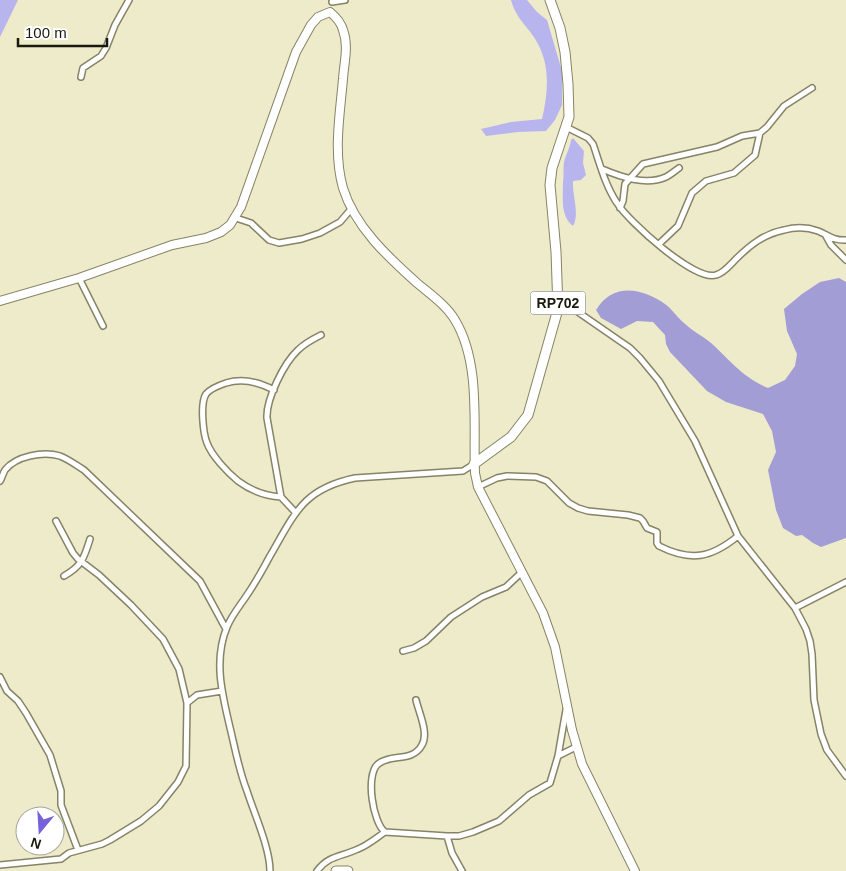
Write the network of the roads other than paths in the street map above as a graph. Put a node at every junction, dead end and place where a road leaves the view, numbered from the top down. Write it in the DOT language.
graph roads {
  1 [pos="129,0"];
  2 [pos="345,0"];
  3 [pos="550,0"];
  4 [pos="332,1"];
  5 [pos="330,12"];
  6 [pos="81,76"];
  7 [pos="812,88"];
  8 [pos="566,127"];
  9 [pos="760,133"];
  10 [pos="679,168"];
  11 [pos="602,169"];
  12 [pos="629,178"];
  13 [pos="352,208"];
  14 [pos="620,208"];
  15 [pos="236,218"];
  16 [pos="826,236"];
  17 [pos="846,240"];
  18 [pos="660,244"];
  19 [pos="846,260"];
  20 [pos="79,278"];
  21 [pos="0,301"];
  22 [pos="558,309"];
  23 [pos="103,326"];
  24 [pos="321,335"];
  25 [pos="274,390"];
  26 [pos="474,464"];
  27 [pos="0,481"];
  28 [pos="478,487"];
  29 [pos="281,497"];
  30 [pos="296,513"];
  31 [pos="56,521"];
  32 [pos="738,536"];
  33 [pos="90,539"];
  34 [pos="82,563"];
  35 [pos="523,571"];
  36 [pos="64,576"];
  37 [pos="846,582"];
  38 [pos="795,608"];
  39 [pos="226,629"];
  40 [pos="403,651"];
  41 [pos="0,677"];
  42 [pos="222,691"];
  43 [pos="185,693"];
  44 [pos="197,695"];
  45 [pos="416,700"];
  46 [pos="187,703"];
  47 [pos="567,707"];
  48 [pos="576,747"];
  49 [pos="558,756"];
  50 [pos="846,776"];
  51 [pos="385,832"];
  52 [pos="447,836"];
  53 [pos="78,850"];
  54 [pos="0,865"];
  55 [pos="270,871"];
  56 [pos="317,871"];
  57 [pos="336,871"];
  58 [pos="348,871"];
  59 [pos="462,871"];
  60 [pos="634,871"];
  1 -- 6 [label="street"];
  2 -- 4 [label="street"];
  3 -- 8 [label="main road, RP702"];
  4 -- 5 [label="street"];
  5 -- 13 [label="main road"];
  5 -- 15 [label="main road"];
  7 -- 9 [label="street"];
  8 -- 11 [label="street"];
  8 -- 22 [label="main road, RP702"];
  9 -- 12 [label="street"];
  9 -- 18 [label="street"];
  10 -- 12 [label="street"];
  11 -- 12 [label="street"];
  11 -- 14 [label="street"];
  12 -- 14 [label="street"];
  13 -- 15 [label="street"];
  13 -- 26 [label="main road"];
  14 -- 18 [label="street"];
  15 -- 20 [label="main road"];
  16 -- 17 [label="street"];
  16 -- 18 [label="street"];
  16 -- 19 [label="street"];
  20 -- 21 [label="main road"];
  20 -- 23 [label="street"];
  22 -- 26 [label="main road, RP702"];
  22 -- 32 [label="street"];
  24 -- 25 [label="street"];
  25 -- 29 [label="street"];
  25 -- 29 [label="street"];
  26 -- 28 [label="main road"];
  26 -- 30 [label="street"];
  27 -- 39 [label="street"];
  28 -- 32 [label="street"];
  28 -- 35 [label="main road"];
  29 -- 30 [label="street"];
  30 -- 39 [label="street"];
  31 -- 34 [label="street"];
  32 -- 38 [label="street"];
  33 -- 34 [label="street"];
  34 -- 36 [label="street"];
  34 -- 43 [label="street"];
  35 -- 40 [label="street"];
  35 -- 47 [label="main road"];
  37 -- 38 [label="street"];
  38 -- 50 [label="street"];
  39 -- 42 [label="street"];
  41 -- 53 [label="street"];
  42 -- 44 [label="street"];
  42 -- 55 [label="street"];
  43 -- 44 [label="street"];
  43 -- 46 [label="street"];
  44 -- 46 [label="street"];
  45 -- 51 [label="street"];
  46 -- 53 [label="street"];
  47 -- 48 [label="main road"];
  47 -- 49 [label="street"];
  48 -- 49 [label="street"];
  48 -- 60 [label="main road"];
  49 -- 52 [label="street"];
  51 -- 52 [label="street"];
  51 -- 56 [label="street"];
  52 -- 59 [label="street"];
  53 -- 54 [label="street"];
  57 -- 58 [label="main road"];
}
